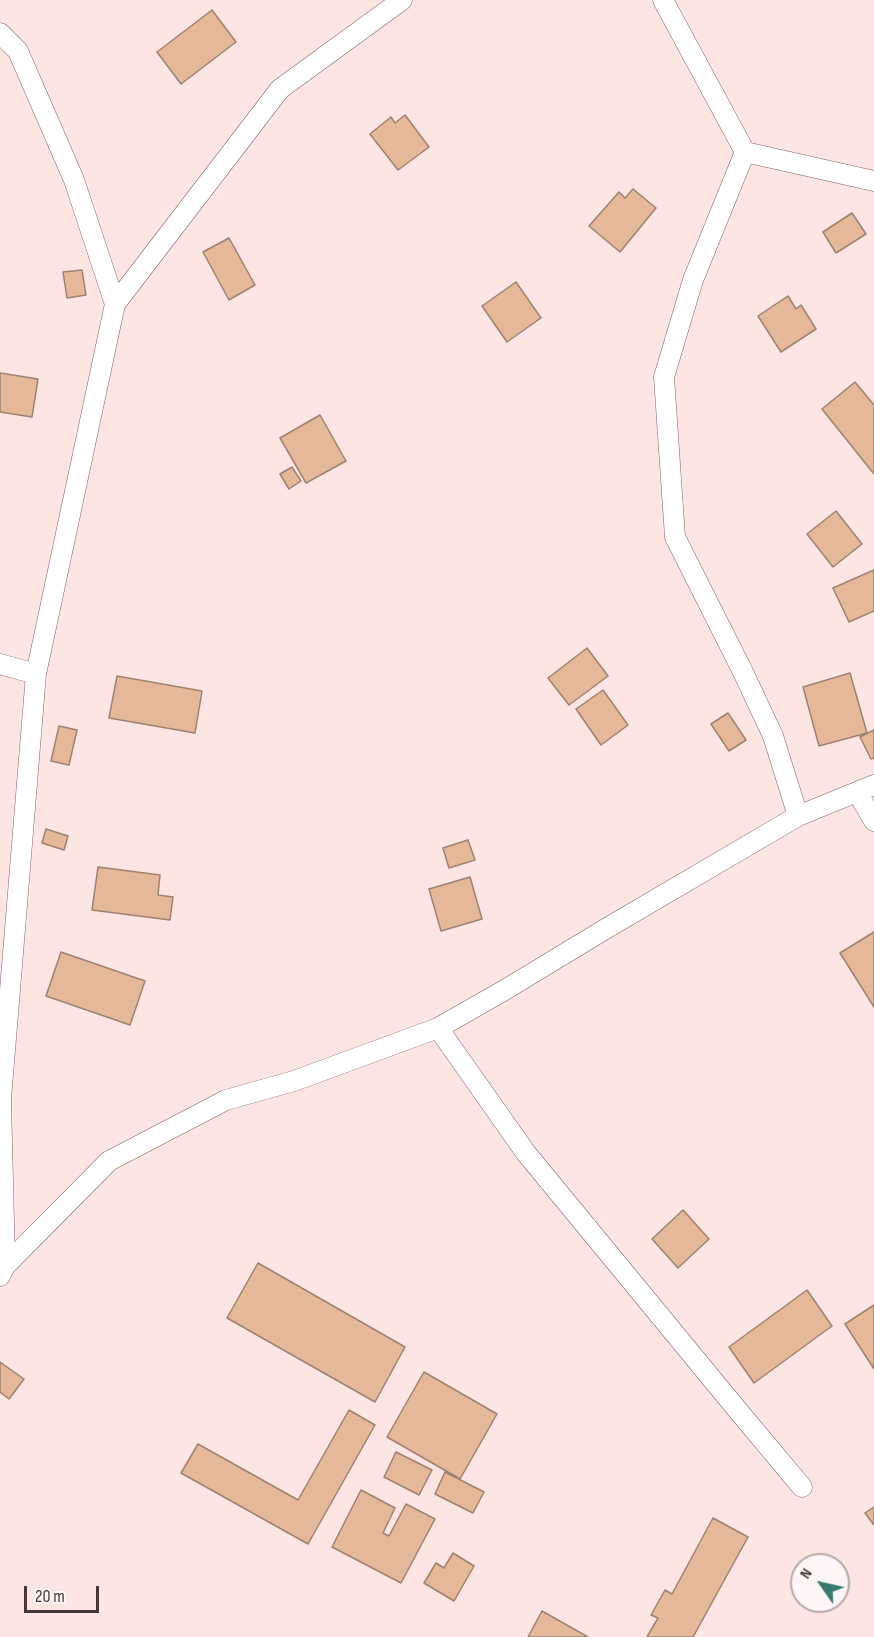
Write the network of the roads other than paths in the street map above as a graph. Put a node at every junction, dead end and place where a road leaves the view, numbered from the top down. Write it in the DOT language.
graph roads {
  1 [pos="402,0"];
  2 [pos="663,0"];
  3 [pos="0,33"];
  4 [pos="745,152"];
  5 [pos="874,181"];
  6 [pos="115,304"];
  7 [pos="0,664"];
  8 [pos="36,674"];
  9 [pos="866,789"];
  10 [pos="798,816"];
  11 [pos="874,821"];
  12 [pos="438,1028"];
  13 [pos="3,1271"];
  14 [pos="802,1487"];
  1 -- 6 [label="street"];
  2 -- 4 [label="street"];
  3 -- 6 [label="street"];
  4 -- 5 [label="street"];
  4 -- 10 [label="street"];
  6 -- 8 [label="street"];
  7 -- 8 [label="street"];
  8 -- 13 [label="street"];
  9 -- 10 [label="street"];
  9 -- 11 [label="street"];
  10 -- 12 [label="street"];
  12 -- 13 [label="street"];
  12 -- 14 [label="street"];
}
